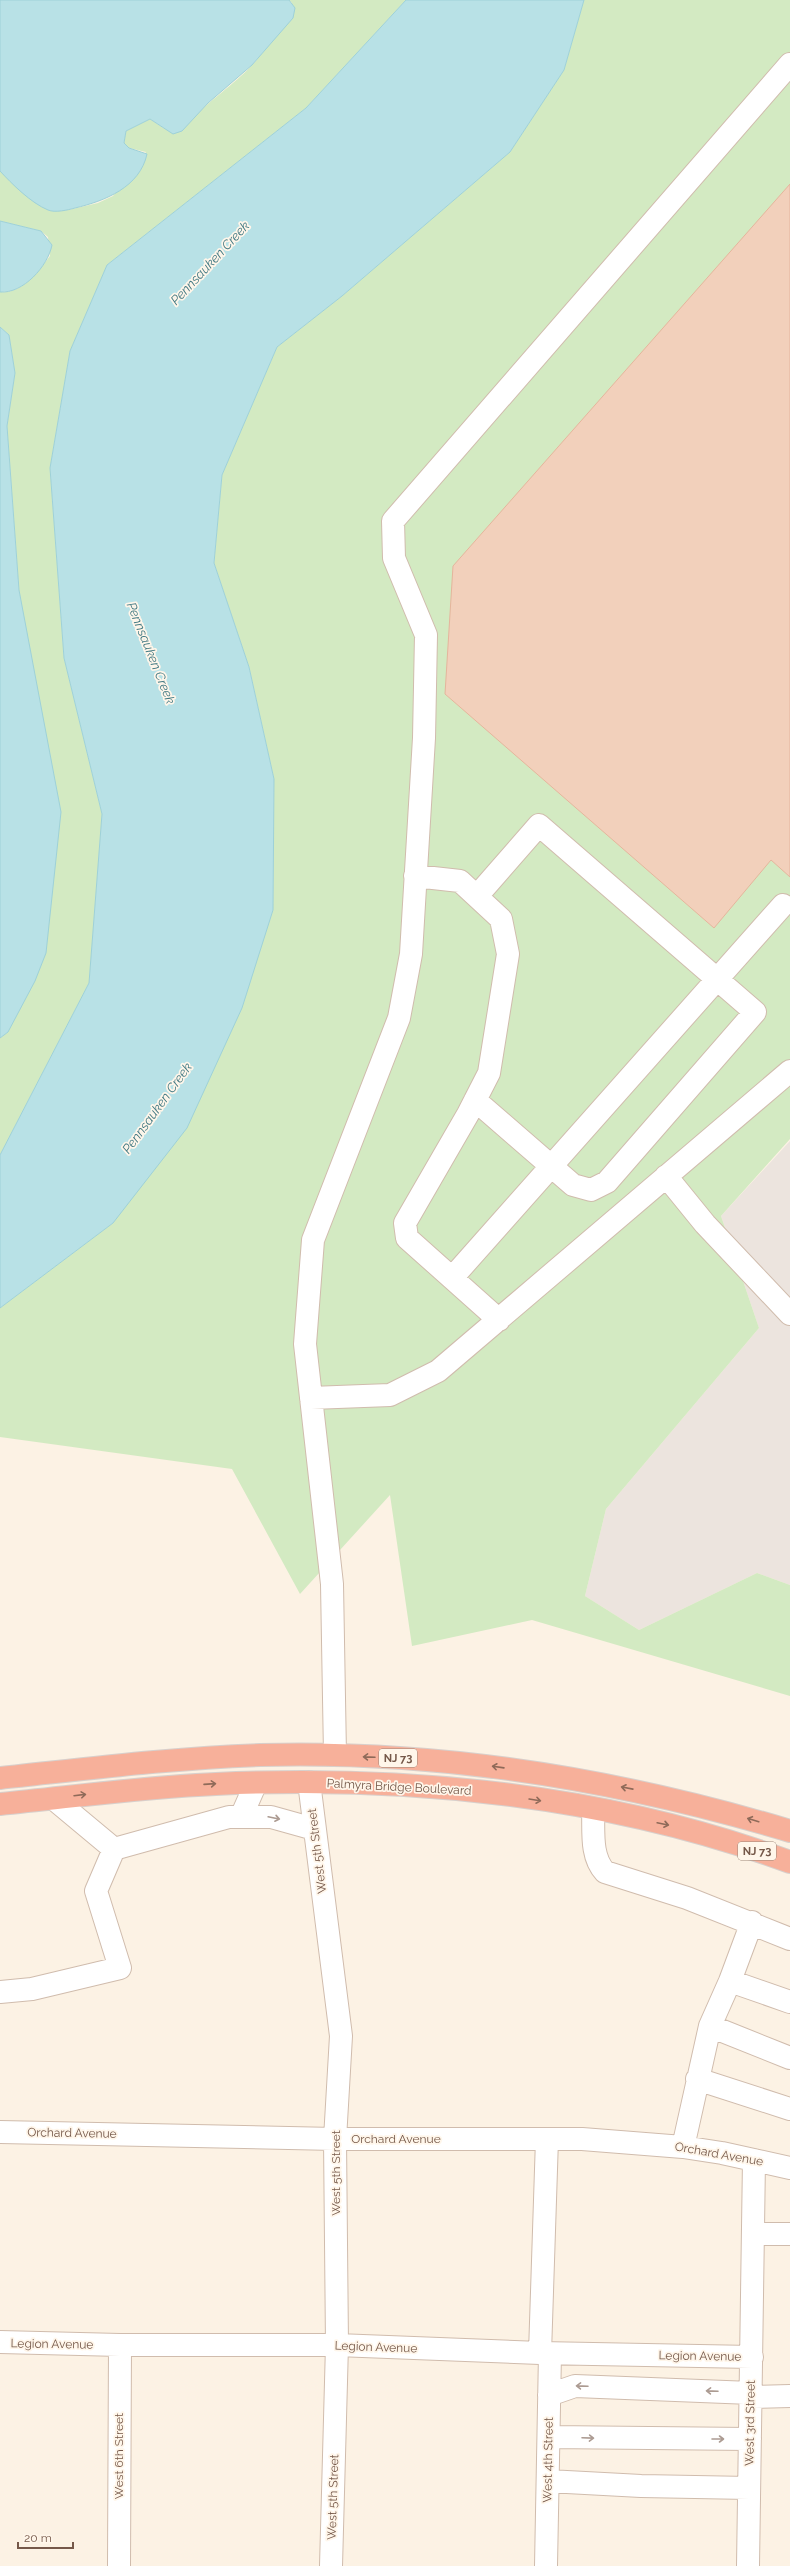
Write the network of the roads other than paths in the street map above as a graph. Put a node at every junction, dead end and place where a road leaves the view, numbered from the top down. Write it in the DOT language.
graph roads {
  1 [pos="790,64"];
  2 [pos="415,876"];
  3 [pos="477,896"];
  4 [pos="783,905"];
  5 [pos="717,978"];
  6 [pos="790,1071"];
  7 [pos="475,1100"];
  8 [pos="552,1166"];
  9 [pos="666,1176"];
  10 [pos="452,1278"];
  11 [pos="790,1314"];
  12 [pos="499,1320"];
  13 [pos="311,1398"];
  14 [pos="335,1756"];
  15 [pos="0,1778"];
  16 [pos="309,1782"];
  17 [pos="256,1783"];
  18 [pos="54,1799"];
  19 [pos="0,1804"];
  20 [pos="592,1809"];
  21 [pos="241,1817"];
  22 [pos="314,1829"];
  23 [pos="790,1831"];
  24 [pos="114,1849"];
  25 [pos="790,1862"];
  26 [pos="752,1922"];
  27 [pos="790,1939"];
  28 [pos="730,1981"];
  29 [pos="0,1992"];
  30 [pos="790,2002"];
  31 [pos="710,2026"];
  32 [pos="790,2058"];
  33 [pos="698,2079"];
  34 [pos="790,2109"];
  35 [pos="0,2132"];
  36 [pos="335,2139"];
  37 [pos="547,2140"];
  38 [pos="683,2147"];
  39 [pos="754,2160"];
  40 [pos="790,2168"];
  41 [pos="754,2234"];
  42 [pos="790,2234"];
  43 [pos="0,2342"];
  44 [pos="120,2345"];
  45 [pos="337,2345"];
  46 [pos="545,2353"];
  47 [pos="752,2357"];
  48 [pos="549,2395"];
  49 [pos="750,2395"];
  50 [pos="790,2396"];
  51 [pos="548,2437"];
  52 [pos="750,2439"];
  53 [pos="548,2481"];
  54 [pos="749,2488"];
  55 [pos="119,2566"];
  56 [pos="331,2566"];
  57 [pos="546,2566"];
  58 [pos="748,2566"];
  1 -- 2 [label="street"];
  2 -- 3 [label="street"];
  2 -- 13 [label="street"];
  3 -- 5 [label="street"];
  3 -- 7 [label="street"];
  4 -- 5 [label="street"];
  5 -- 8 [label="street"];
  5 -- 8 [label="street"];
  6 -- 9 [label="street"];
  7 -- 8 [label="street"];
  7 -- 10 [label="street"];
  8 -- 10 [label="street"];
  9 -- 11 [label="street"];
  9 -- 12 [label="street"];
  10 -- 12 [label="street"];
  12 -- 13 [label="street"];
  13 -- 14 [label="street"];
  14 -- 15 [label="highway, NJ 73"];
  23 -- 14 [label="highway, NJ 73, one-way"];
  16 -- 17 [label="highway, Palmyra Bridge Boulevard / NJ 73"];
  16 -- 20 [label="highway, Palmyra Bridge Boulevard / NJ 73, one-way"];
  16 -- 22 [label="street, West 5th Street"];
  18 -- 17 [label="highway, Palmyra Bridge Boulevard / NJ 73, one-way"];
  17 -- 21 [label="street"];
  18 -- 19 [label="highway, Palmyra Bridge Boulevard / NJ 73"];
  18 -- 24 [label="street"];
  20 -- 25 [label="highway, Palmyra Bridge Boulevard / NJ 73, one-way"];
  20 -- 26 [label="street"];
  21 -- 22 [label="street, one-way"];
  21 -- 24 [label="street"];
  22 -- 36 [label="street, West 5th Street"];
  24 -- 29 [label="street"];
  26 -- 27 [label="street"];
  26 -- 28 [label="street"];
  28 -- 30 [label="street"];
  28 -- 31 [label="street"];
  31 -- 32 [label="street"];
  31 -- 33 [label="street"];
  33 -- 34 [label="street"];
  33 -- 38 [label="street"];
  35 -- 36 [label="street, Orchard Avenue"];
  36 -- 37 [label="street, Orchard Avenue"];
  36 -- 45 [label="street, West 5th Street"];
  37 -- 38 [label="street, Orchard Avenue"];
  37 -- 46 [label="street, West 4th Street"];
  38 -- 39 [label="street, Orchard Avenue"];
  39 -- 40 [label="street, Orchard Avenue"];
  39 -- 41 [label="street, West 3rd Street"];
  41 -- 42 [label="street"];
  41 -- 47 [label="street, West 3rd Street"];
  43 -- 44 [label="street, Legion Avenue"];
  44 -- 45 [label="street, Legion Avenue"];
  44 -- 55 [label="street, West 6th Street"];
  45 -- 46 [label="street, Legion Avenue"];
  45 -- 56 [label="street, West 5th Street"];
  46 -- 47 [label="street, Legion Avenue"];
  46 -- 48 [label="street, West 4th Street"];
  47 -- 49 [label="street, West 3rd Street"];
  49 -- 48 [label="street, one-way"];
  48 -- 51 [label="street, West 4th Street"];
  49 -- 50 [label="street"];
  49 -- 52 [label="street, West 3rd Street"];
  51 -- 52 [label="street, one-way"];
  51 -- 53 [label="street, West 4th Street"];
  52 -- 54 [label="street, West 3rd Street"];
  53 -- 54 [label="street"];
  53 -- 57 [label="street, West 4th Street"];
  54 -- 58 [label="street, West 3rd Street"];
}
